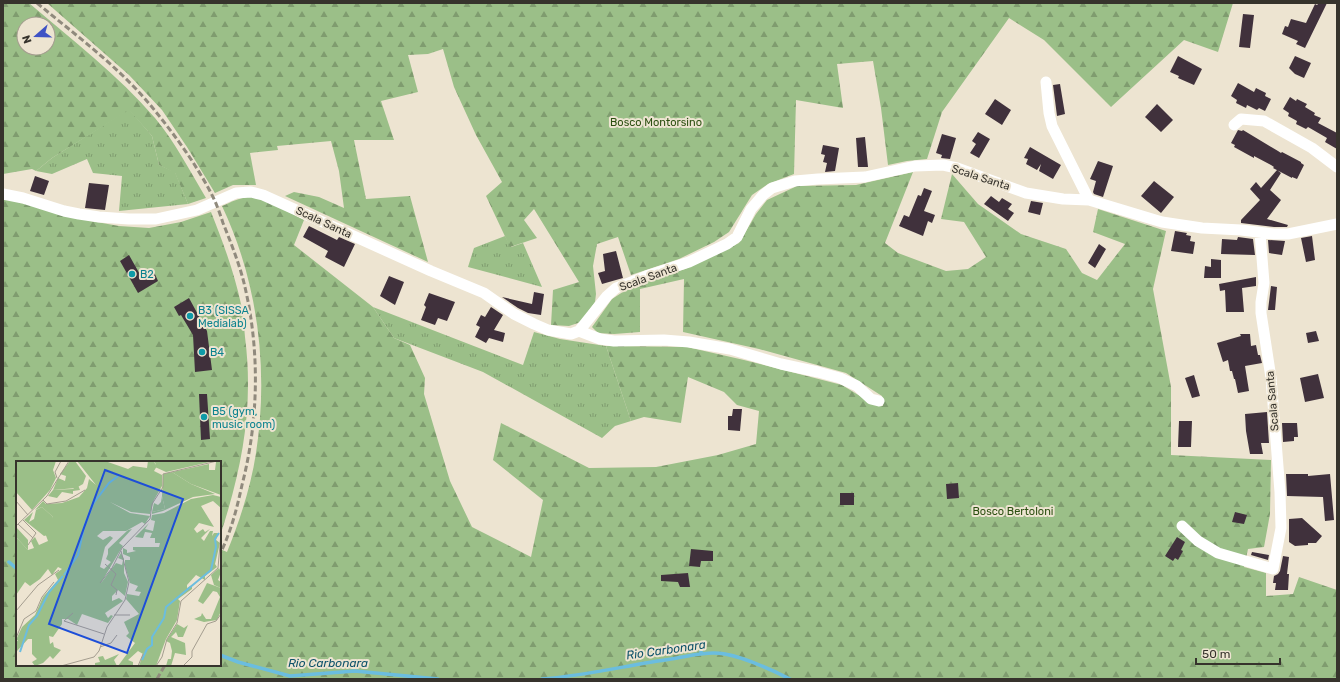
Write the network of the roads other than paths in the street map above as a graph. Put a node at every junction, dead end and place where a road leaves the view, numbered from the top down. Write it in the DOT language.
graph roads {
  1 [pos="1046,82"];
  2 [pos="1234,125"];
  3 [pos="1337,167"];
  4 [pos="3,194"];
  5 [pos="1089,200"];
  6 [pos="1337,224"];
  7 [pos="1260,232"];
  8 [pos="579,331"];
  9 [pos="879,401"];
  10 [pos="1182,526"];
  1 -- 5 [label="street"];
  2 -- 3 [label="street"];
  4 -- 8 [label="street, Scala Santa"];
  5 -- 7 [label="street, Scala Santa"];
  5 -- 8 [label="street, Scala Santa"];
  6 -- 7 [label="street, Scala Santa"];
  7 -- 10 [label="street, Scala Santa"];
  8 -- 9 [label="street"];
}
